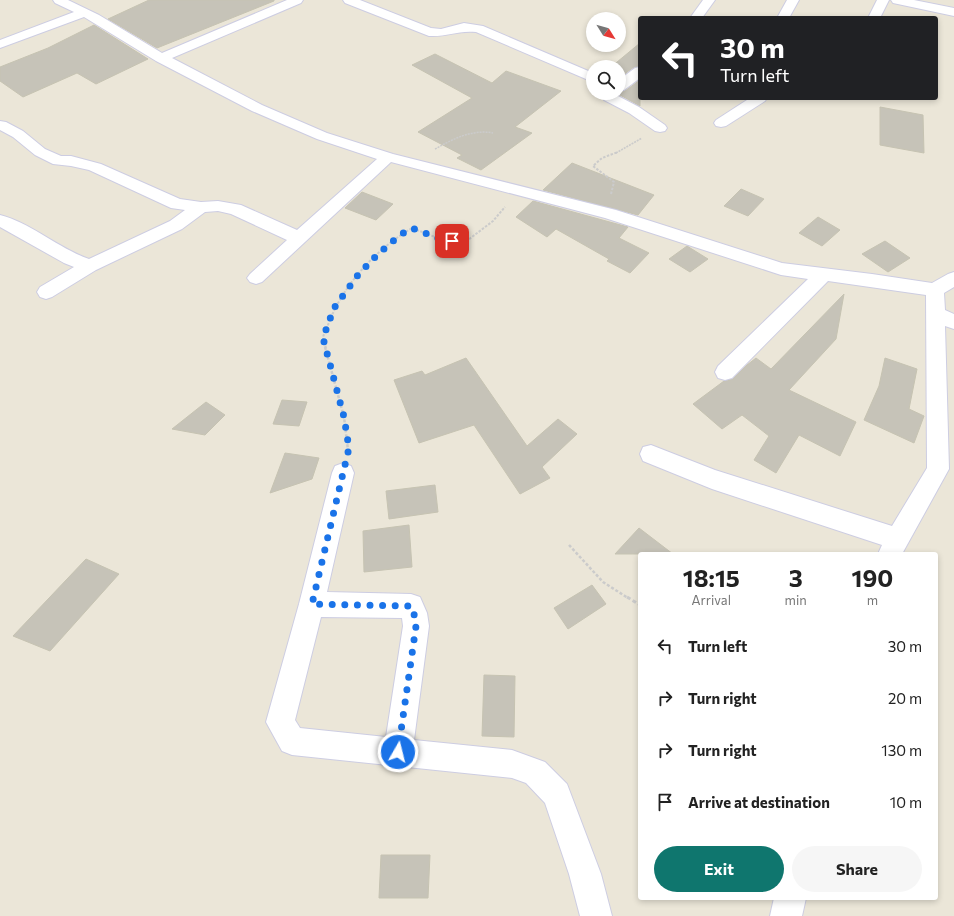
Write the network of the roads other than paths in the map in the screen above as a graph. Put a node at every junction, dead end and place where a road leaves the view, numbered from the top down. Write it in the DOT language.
graph roads {
  1 [pos="58,0"];
  2 [pos="297,0"];
  3 [pos="349,0"];
  4 [pos="709,0"];
  5 [pos="793,0"];
  6 [pos="883,0"];
  7 [pos="897,0"];
  8 [pos="954,12"];
  9 [pos="84,13"];
  10 [pos="697,16"];
  11 [pos="784,16"];
  12 [pos="875,16"];
  13 [pos="0,44"];
  14 [pos="161,58"];
  15 [pos="638,73"];
  16 [pos="586,75"];
  17 [pos="626,82"];
  18 [pos="615,100"];
  19 [pos="757,100"];
  20 [pos="722,123"];
  21 [pos="1,125"];
  22 [pos="660,128"];
  23 [pos="388,157"];
  24 [pos="201,207"];
  25 [pos="0,220"];
  26 [pos="299,238"];
  27 [pos="90,266"];
  28 [pos="824,274"];
  29 [pos="256,278"];
  30 [pos="954,278"];
  31 [pos="935,290"];
  32 [pos="46,292"];
  33 [pos="934,314"];
  34 [pos="954,322"];
  35 [pos="725,372"];
  36 [pos="651,454"];
  37 [pos="343,472"];
  38 [pos="893,547"];
  39 [pos="312,604"];
  40 [pos="398,752"];
  41 [pos="790,900"];
  42 [pos="596,916"];
  43 [pos="786,916"];
  1 -- 9 [label="street"];
  2 -- 14 [label="street"];
  3 -- 16 [label="street"];
  4 -- 10 [label="street"];
  5 -- 11 [label="street"];
  6 -- 12 [label="street"];
  7 -- 8 [label="street"];
  9 -- 13 [label="street"];
  9 -- 14 [label="street"];
  14 -- 23 [label="street"];
  15 -- 17 [label="street"];
  18 -- 22 [label="street"];
  19 -- 20 [label="street"];
  21 -- 24 [label="street"];
  23 -- 26 [label="street"];
  23 -- 28 [label="street"];
  24 -- 26 [label="street"];
  24 -- 27 [label="street"];
  25 -- 27 [label="street"];
  26 -- 29 [label="street"];
  27 -- 32 [label="street"];
  28 -- 31 [label="street"];
  28 -- 35 [label="street"];
  30 -- 31 [label="street"];
  31 -- 33 [label="street"];
  33 -- 34 [label="street"];
  33 -- 38 [label="street"];
  36 -- 38 [label="street"];
  37 -- 39 [label="street"];
  39 -- 40 [label="street"];
  39 -- 40 [label="street"];
  40 -- 42 [label="street"];
  41 -- 43 [label="street"];
}
